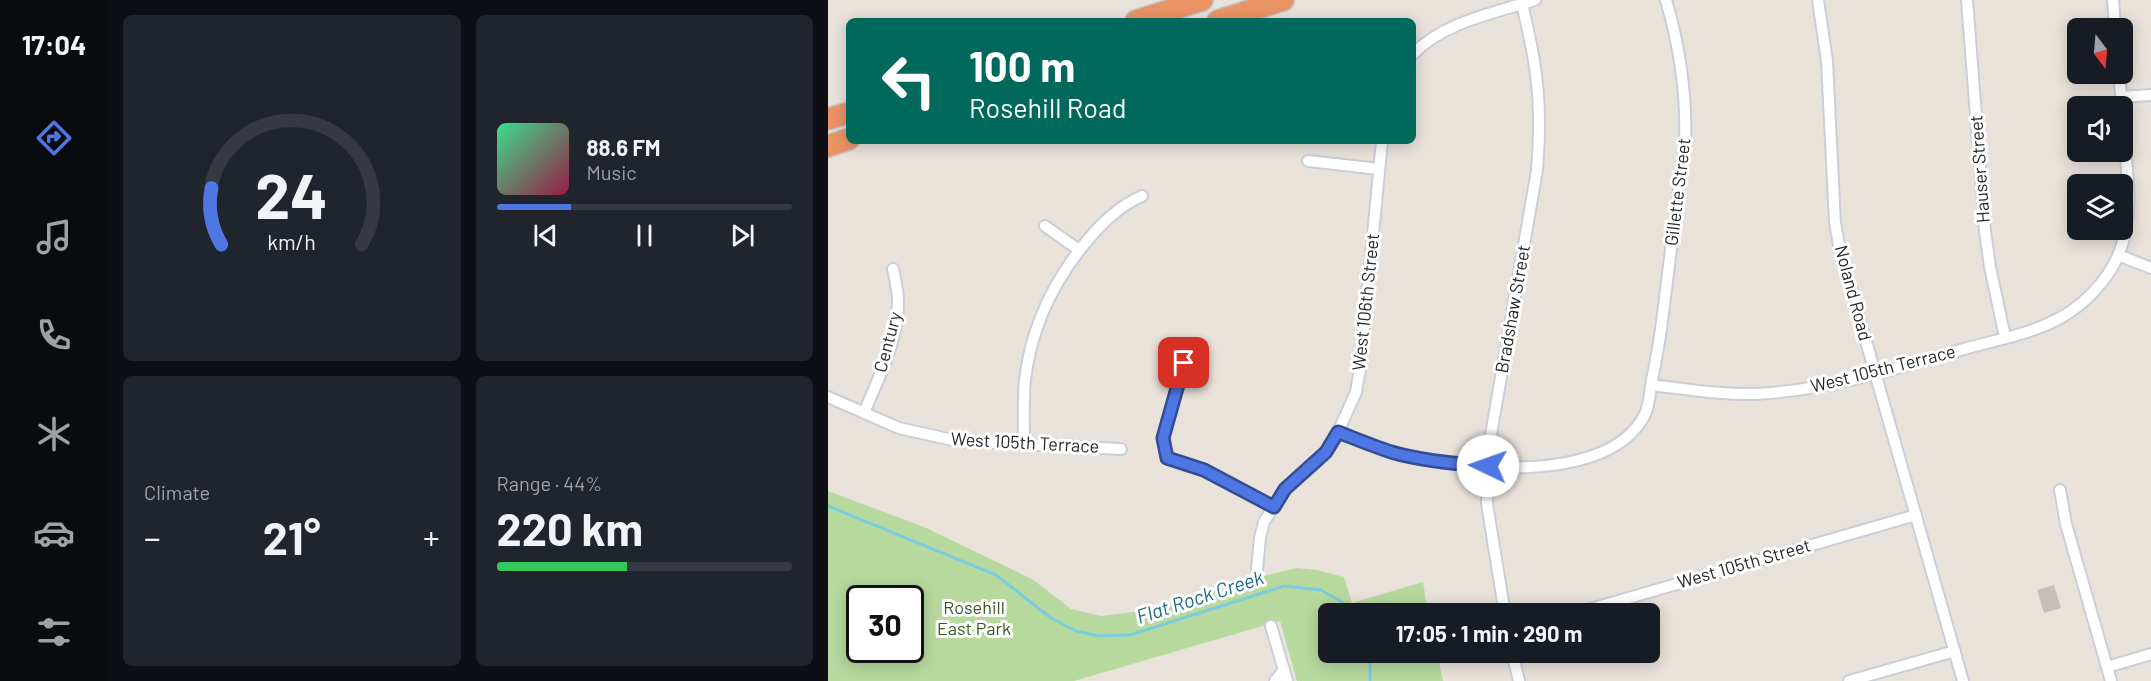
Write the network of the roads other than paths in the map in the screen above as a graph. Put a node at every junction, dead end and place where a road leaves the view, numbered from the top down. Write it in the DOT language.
graph roads {
  1 [pos="1202,0"];
  2 [pos="1283,0"];
  3 [pos="1535,0"];
  4 [pos="1666,0"];
  5 [pos="1818,0"];
  6 [pos="1967,0"];
  7 [pos="2113,0"];
  8 [pos="1522,4"];
  9 [pos="1145,18"];
  10 [pos="1227,18"];
  11 [pos="2114,18"];
  12 [pos="1416,51"];
  13 [pos="2151,95"];
  14 [pos="2133,99"];
  15 [pos="846,114"];
  16 [pos="828,120"];
  17 [pos="846,140"];
  18 [pos="1382,144"];
  19 [pos="828,146"];
  20 [pos="1308,161"];
  21 [pos="2125,162"];
  22 [pos="1379,169"];
  23 [pos="1142,196"];
  24 [pos="1045,226"];
  25 [pos="1079,250"];
  26 [pos="2118,255"];
  27 [pos="2151,268"];
  28 [pos="893,269"];
  29 [pos="2005,337"];
  30 [pos="1187,348"];
  31 [pos="1875,374"];
  32 [pos="1651,385"];
  33 [pos="828,397"];
  34 [pos="864,413"];
  35 [pos="1338,432"];
  36 [pos="1024,444"];
  37 [pos="1121,449"];
  38 [pos="1488,466"];
  39 [pos="2060,490"];
  40 [pos="1274,507"];
  41 [pos="1916,515"];
  42 [pos="1257,569"];
  43 [pos="1503,603"];
  44 [pos="1611,603"];
  45 [pos="1272,626"];
  46 [pos="1955,651"];
  47 [pos="2151,654"];
  48 [pos="1515,663"];
  49 [pos="2107,667"];
  50 [pos="1286,675"];
  51 [pos="1275,681"];
  52 [pos="1519,681"];
  53 [pos="1849,681"];
  54 [pos="1964,681"];
  55 [pos="2111,681"];
  1 -- 9 [label="highway"];
  2 -- 10 [label="highway"];
  3 -- 8 [label="street"];
  4 -- 32 [label="street, Gillette Street"];
  5 -- 31 [label="street, Noland Road"];
  6 -- 29 [label="street, Hauser Street"];
  7 -- 11 [label="street"];
  8 -- 12 [label="street"];
  8 -- 38 [label="street, Bradshaw Street"];
  13 -- 14 [label="street"];
  15 -- 16 [label="highway"];
  17 -- 19 [label="highway"];
  18 -- 22 [label="street, West 106th Street"];
  20 -- 22 [label="street"];
  21 -- 26 [label="street, West 105th Terrace"];
  22 -- 35 [label="street, West 106th Street"];
  23 -- 25 [label="street"];
  24 -- 25 [label="street"];
  25 -- 36 [label="street"];
  26 -- 27 [label="street"];
  26 -- 29 [label="street, West 105th Terrace"];
  28 -- 34 [label="street, Century"];
  29 -- 31 [label="street, West 105th Terrace"];
  30 -- 40 [label="street"];
  31 -- 32 [label="street, West 105th Terrace"];
  31 -- 41 [label="street, Noland Road"];
  32 -- 38 [label="street"];
  33 -- 34 [label="street, West 105th Terrace"];
  34 -- 36 [label="street, West 105th Terrace"];
  35 -- 38 [label="street"];
  35 -- 40 [label="street, West 106th Street"];
  36 -- 37 [label="street, West 105th Terrace"];
  38 -- 43 [label="street, Bradshaw Street"];
  39 -- 49 [label="street"];
  40 -- 42 [label="street, West 106th Street"];
  41 -- 44 [label="street, West 105th Street"];
  41 -- 46 [label="street, Noland Road"];
  45 -- 50 [label="street"];
  46 -- 53 [label="street"];
  46 -- 54 [label="street, Noland Road"];
  47 -- 49 [label="street"];
  48 -- 52 [label="street"];
  49 -- 55 [label="street"];
  50 -- 51 [label="street"];
}
